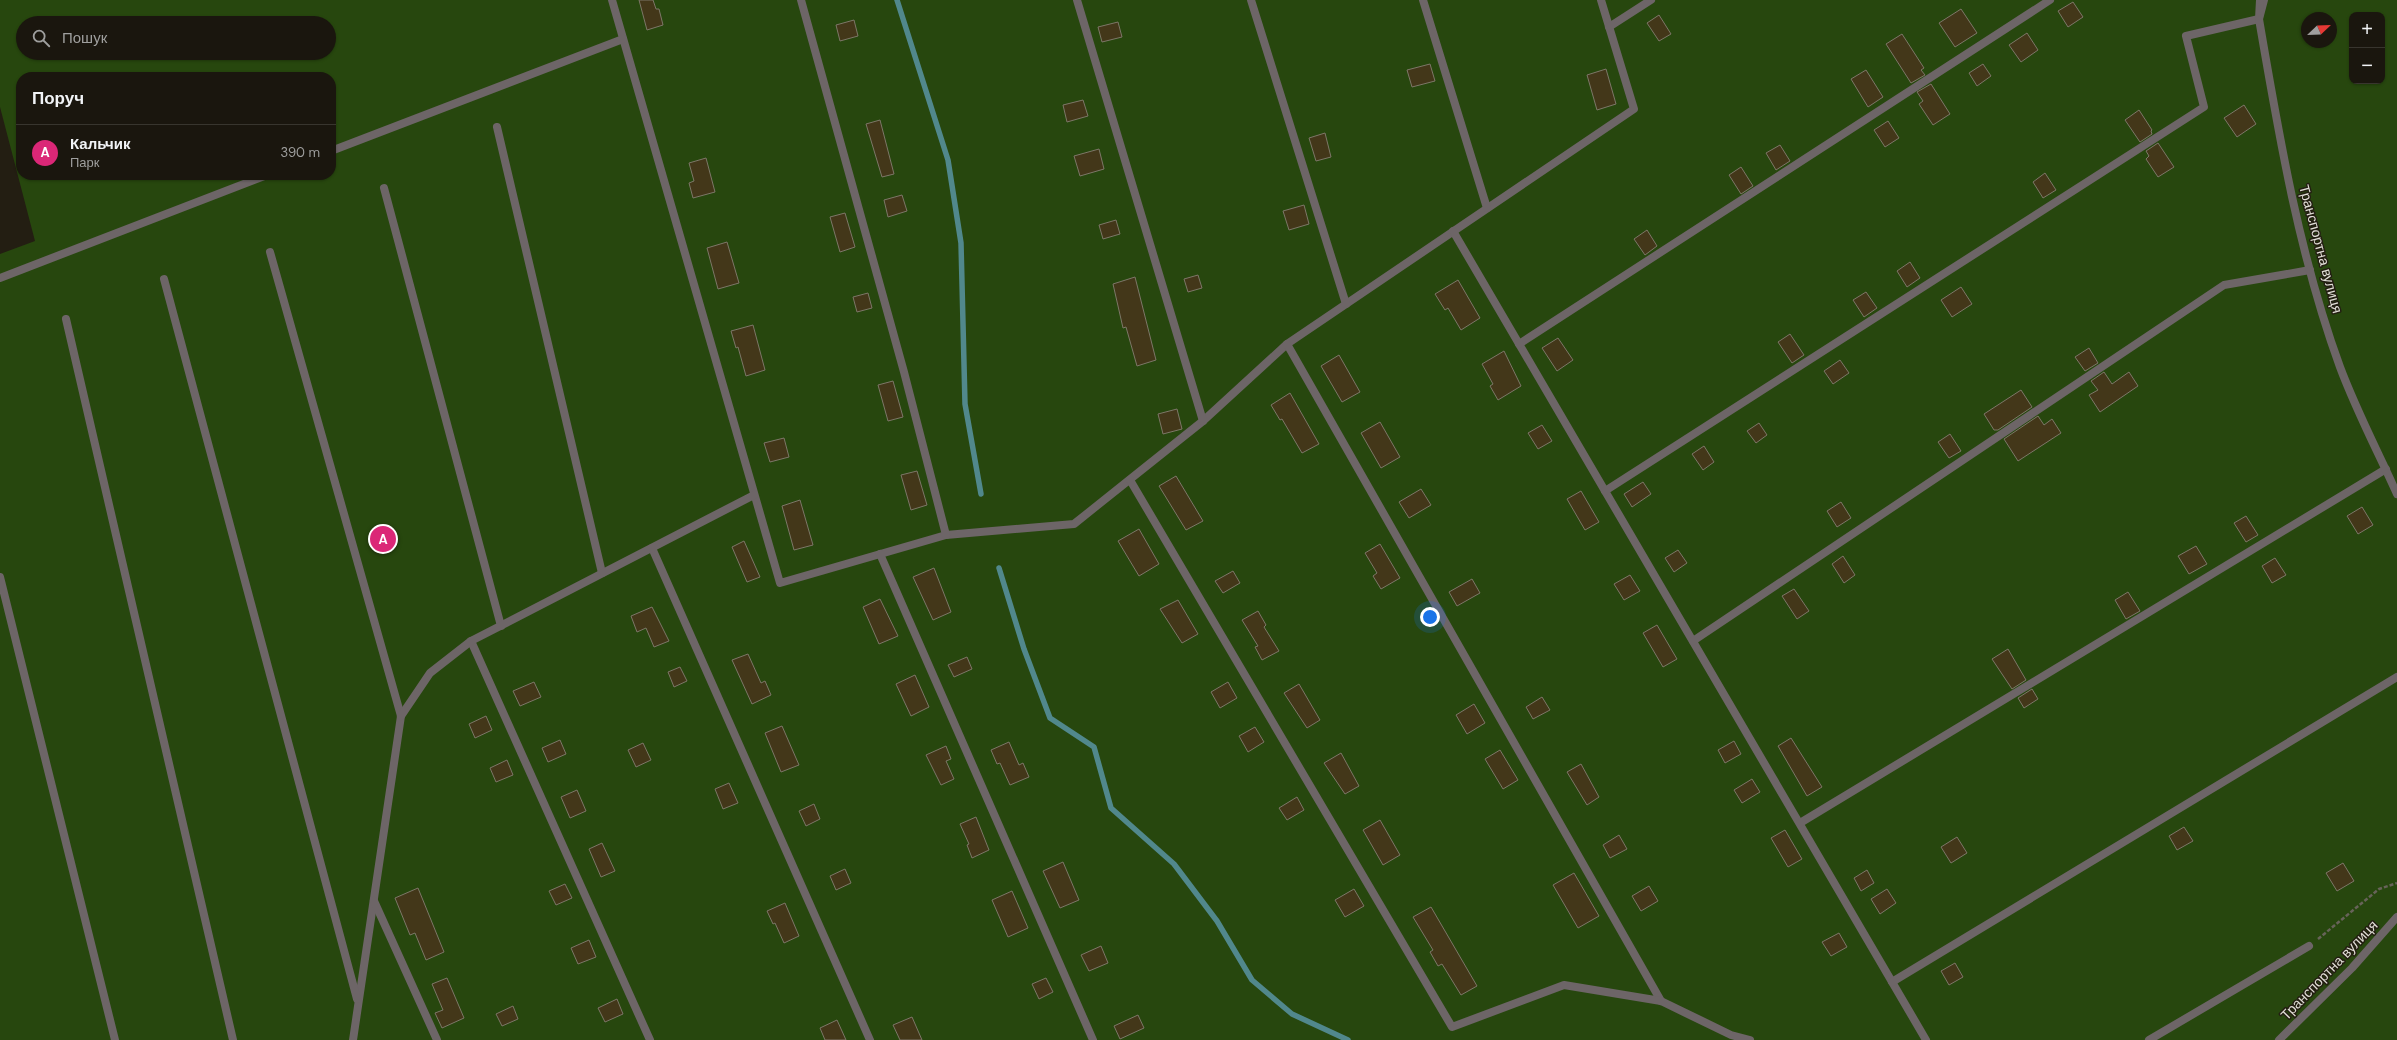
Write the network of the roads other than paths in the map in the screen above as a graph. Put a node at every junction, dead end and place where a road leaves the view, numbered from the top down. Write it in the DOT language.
graph roads {
  1 [pos="612,0"];
  2 [pos="800,0"];
  3 [pos="1077,0"];
  4 [pos="1251,0"];
  5 [pos="1423,0"];
  6 [pos="1601,0"];
  7 [pos="1651,0"];
  8 [pos="2050,0"];
  9 [pos="2260,0"];
  10 [pos="2264,0"];
  11 [pos="2260,19"];
  12 [pos="1609,27"];
  13 [pos="623,38"];
  14 [pos="497,127"];
  15 [pos="336,149"];
  16 [pos="254,180"];
  17 [pos="384,188"];
  18 [pos="1487,208"];
  19 [pos="1453,231"];
  20 [pos="270,252"];
  21 [pos="2310,270"];
  22 [pos="0,278"];
  23 [pos="164,279"];
  24 [pos="1346,304"];
  25 [pos="66,319"];
  26 [pos="1287,344"];
  27 [pos="1519,344"];
  28 [pos="1203,421"];
  29 [pos="2386,469"];
  30 [pos="1130,480"];
  31 [pos="1605,491"];
  32 [pos="2397,494"];
  33 [pos="754,495"];
  34 [pos="946,535"];
  35 [pos="652,548"];
  36 [pos="880,554"];
  37 [pos="602,573"];
  38 [pos="0,577"];
  39 [pos="501,626"];
  40 [pos="471,641"];
  41 [pos="1693,641"];
  42 [pos="2397,677"];
  43 [pos="401,716"];
  44 [pos="1800,823"];
  45 [pos="374,900"];
  46 [pos="2397,917"];
  47 [pos="2308,946"];
  48 [pos="1892,982"];
  49 [pos="1661,1001"];
  50 [pos="358,1003"];
  51 [pos="115,1040"];
  52 [pos="233,1040"];
  53 [pos="353,1040"];
  54 [pos="437,1040"];
  55 [pos="650,1040"];
  56 [pos="870,1040"];
  57 [pos="1093,1040"];
  58 [pos="1750,1040"];
  59 [pos="1926,1040"];
  60 [pos="2149,1040"];
  61 [pos="2279,1040"];
  1 -- 13 [label="street"];
  2 -- 34 [label="street"];
  3 -- 28 [label="street"];
  4 -- 24 [label="street"];
  5 -- 18 [label="street"];
  6 -- 12 [label="street"];
  7 -- 12 [label="street"];
  8 -- 27 [label="street"];
  9 -- 11 [label="street, Транспортна вулиця"];
  10 -- 11 [label="street"];
  11 -- 21 [label="street, Транспортна вулиця"];
  11 -- 31 [label="street"];
  12 -- 18 [label="street"];
  13 -- 15 [label="street"];
  13 -- 33 [label="street"];
  14 -- 37 [label="street"];
  16 -- 22 [label="street"];
  17 -- 39 [label="street"];
  18 -- 19 [label="street"];
  19 -- 24 [label="street"];
  19 -- 27 [label="street"];
  20 -- 43 [label="street"];
  21 -- 29 [label="street, Транспортна вулиця"];
  21 -- 41 [label="street"];
  23 -- 50 [label="street"];
  24 -- 26 [label="street"];
  25 -- 52 [label="street"];
  26 -- 28 [label="street"];
  26 -- 49 [label="street"];
  27 -- 31 [label="street"];
  28 -- 30 [label="street"];
  29 -- 32 [label="street, Транспортна вулиця"];
  29 -- 44 [label="street"];
  30 -- 34 [label="street"];
  30 -- 49 [label="street"];
  31 -- 41 [label="street"];
  33 -- 35 [label="street"];
  33 -- 36 [label="street"];
  34 -- 36 [label="street"];
  35 -- 37 [label="street"];
  35 -- 56 [label="street"];
  36 -- 57 [label="street"];
  37 -- 39 [label="street"];
  38 -- 51 [label="street"];
  39 -- 40 [label="street"];
  40 -- 43 [label="street"];
  40 -- 55 [label="street"];
  41 -- 44 [label="street"];
  42 -- 48 [label="street"];
  43 -- 45 [label="street"];
  44 -- 48 [label="street"];
  45 -- 50 [label="street"];
  45 -- 54 [label="street"];
  46 -- 61 [label="street, Транспортна вулиця"];
  47 -- 60 [label="street"];
  48 -- 59 [label="street"];
  49 -- 58 [label="street"];
  50 -- 53 [label="street"];
}
